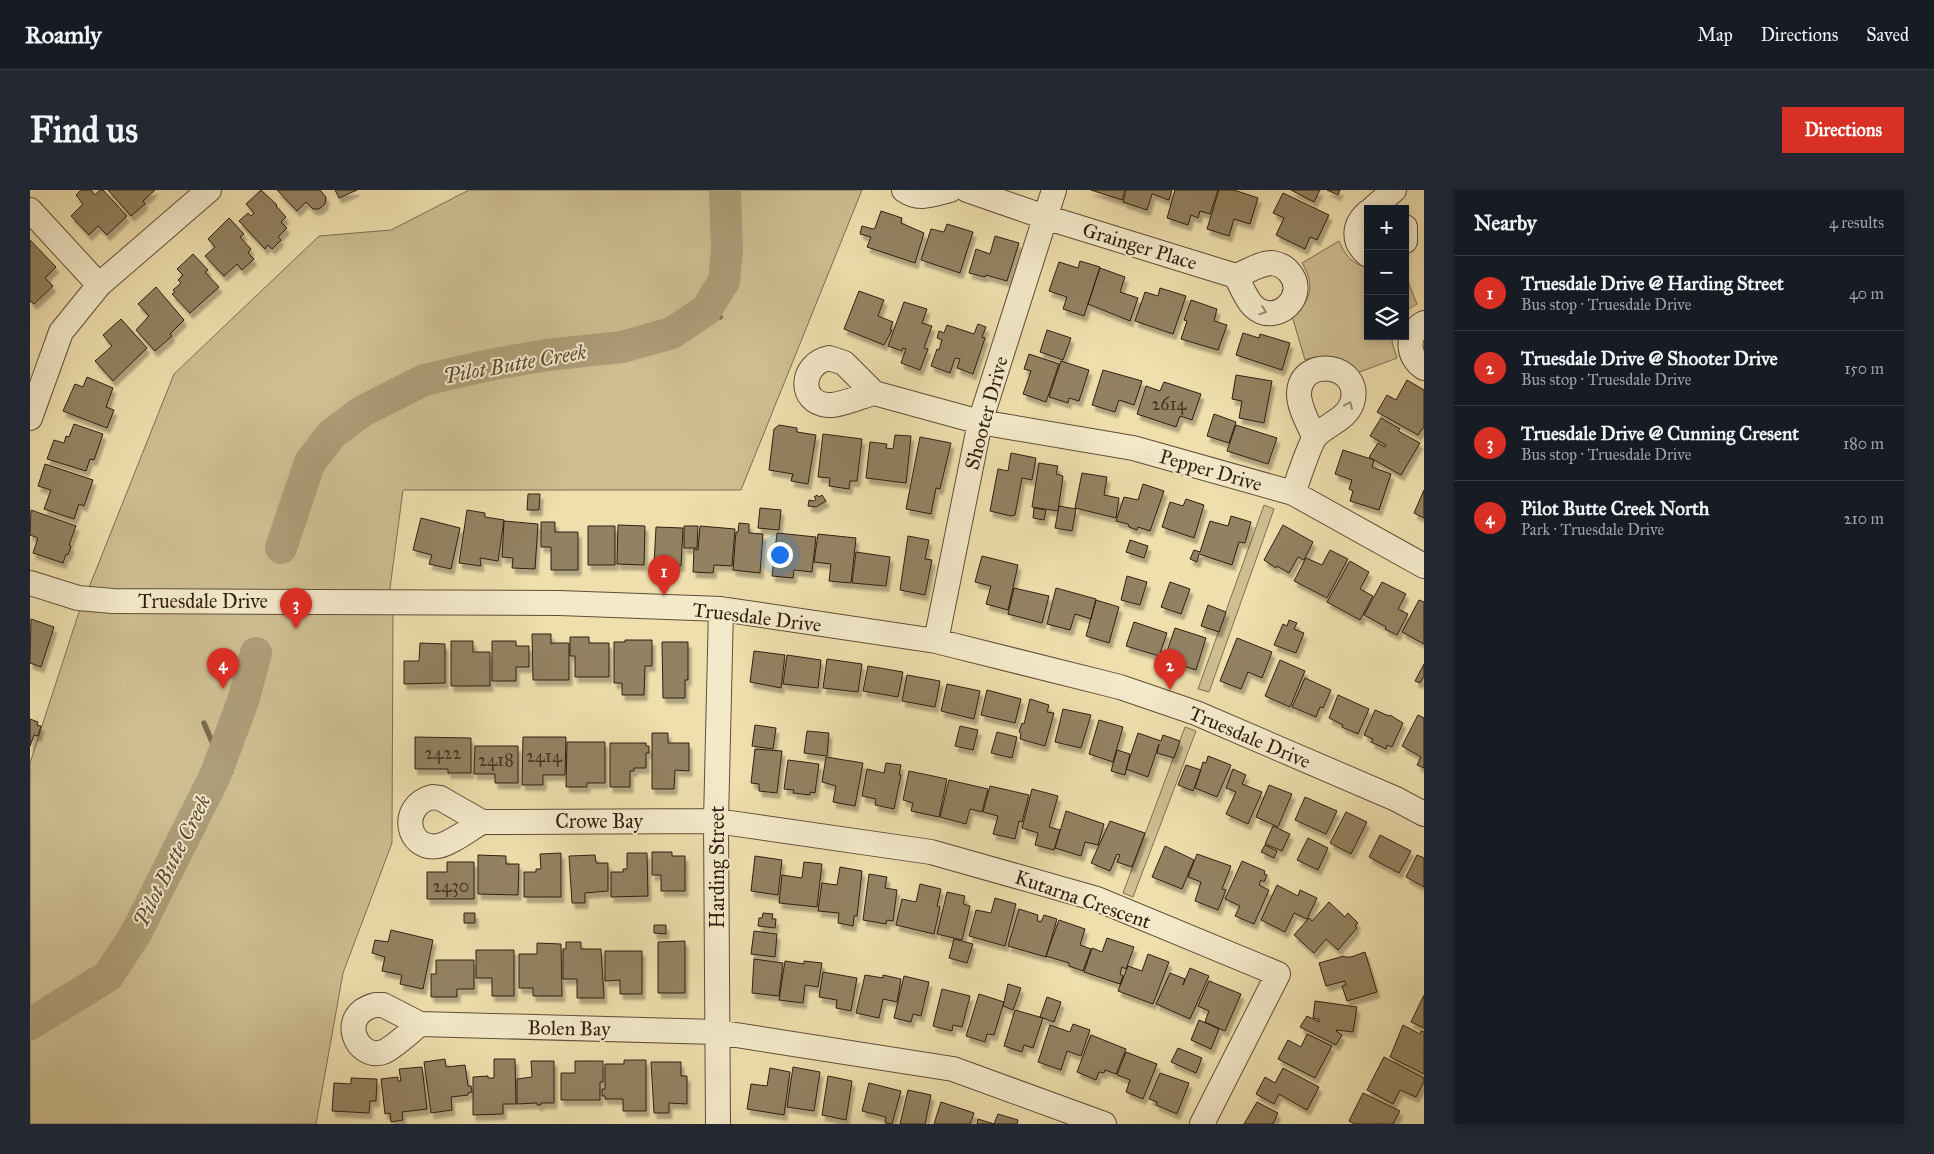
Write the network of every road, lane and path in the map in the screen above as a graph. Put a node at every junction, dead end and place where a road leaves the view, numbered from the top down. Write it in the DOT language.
graph roads {
  1 [pos="209,190"];
  2 [pos="904,190"];
  3 [pos="950,190"];
  4 [pos="967,190"];
  5 [pos="1054,190"];
  6 [pos="1394,190"];
  7 [pos="1377,205"];
  8 [pos="1399,205"];
  9 [pos="30,210"];
  10 [pos="1364,215"];
  11 [pos="1045,217"];
  12 [pos="1364,253"];
  13 [pos="1236,276"];
  14 [pos="99,285"];
  15 [pos="1424,323"];
  16 [pos="1424,368"];
  17 [pos="874,393"];
  18 [pos="30,418"];
  19 [pos="980,422"];
  20 [pos="1314,437"];
  21 [pos="1293,493"];
  22 [pos="1424,566"];
  23 [pos="30,583"];
  24 [pos="721,609"];
  25 [pos="936,641"];
  26 [pos="1424,814"];
  27 [pos="716,820"];
  28 [pos="482,822"];
  29 [pos="420,1024"];
  30 [pos="717,1032"];
  31 [pos="718,1124"];
  32 [pos="1104,1124"];
  33 [pos="1202,1124"];
  1 -- 14 [label="street"];
  2 -- 3 [label="street"];
  4 -- 11 [label="street, Grainger Place"];
  5 -- 11 [label="street, Shooter Drive"];
  6 -- 7 [label="street"];
  6 -- 8 [label="street"];
  9 -- 14 [label="street"];
  10 -- 12 [label="street"];
  11 -- 13 [label="street, Grainger Place"];
  11 -- 19 [label="street, Shooter Drive"];
  14 -- 18 [label="street"];
  15 -- 16 [label="street"];
  17 -- 19 [label="street, Pepper Drive"];
  19 -- 21 [label="street, Pepper Drive"];
  19 -- 25 [label="street, Shooter Drive"];
  20 -- 21 [label="street"];
  21 -- 22 [label="street, Pepper Drive"];
  23 -- 24 [label="street, Truesdale Drive"];
  24 -- 25 [label="street, Truesdale Drive"];
  24 -- 27 [label="street, Harding Street"];
  25 -- 26 [label="street, Truesdale Drive"];
  27 -- 28 [label="street, Crowe Bay"];
  27 -- 30 [label="street, Harding Street"];
  27 -- 33 [label="street, Kutarna Crescent"];
  29 -- 30 [label="street, Bolen Bay"];
  30 -- 31 [label="street, Harding Street"];
  30 -- 32 [label="street"];
}
